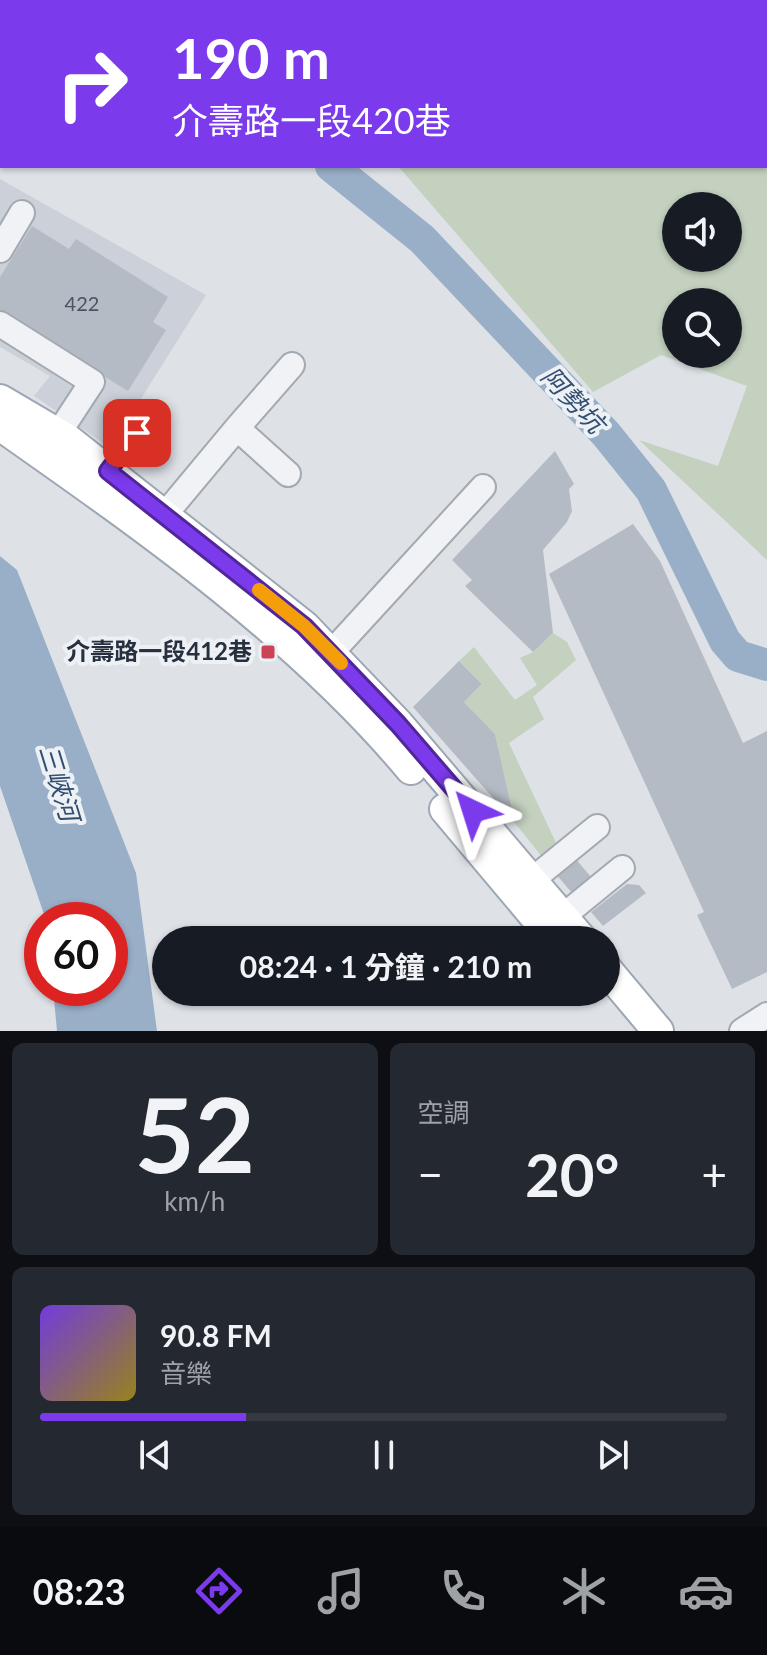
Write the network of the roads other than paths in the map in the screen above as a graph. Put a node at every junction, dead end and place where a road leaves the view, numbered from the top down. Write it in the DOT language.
graph roads {
  1 [pos="22,213"];
  2 [pos="0,250"];
  3 [pos="0,324"];
  4 [pos="292,365"];
  5 [pos="0,400"];
  6 [pos="0,425"];
  7 [pos="237,428"];
  8 [pos="137,433"];
  9 [pos="58,434"];
  10 [pos="108,471"];
  11 [pos="288,474"];
  12 [pos="483,487"];
  13 [pos="158,523"];
  14 [pos="331,653"];
  15 [pos="597,827"];
  16 [pos="622,868"];
  17 [pos="532,880"];
  18 [pos="556,926"];
  19 [pos="557,926"];
  20 [pos="560,926"];
  21 [pos="620,986"];
  22 [pos="610,1006"];
  23 [pos="767,1015"];
  24 [pos="631,1031"];
  25 [pos="658,1031"];
  26 [pos="742,1031"];
  1 -- 2 [label="street"];
  3 -- 9 [label="street"];
  4 -- 7 [label="street"];
  5 -- 9 [label="main road"];
  6 -- 13 [label="main road"];
  7 -- 11 [label="street"];
  7 -- 13 [label="street"];
  8 -- 10 [label="street"];
  9 -- 10 [label="main road"];
  10 -- 13 [label="main road"];
  12 -- 14 [label="street"];
  13 -- 14 [label="main road"];
  13 -- 18 [label="main road"];
  14 -- 17 [label="main road"];
  15 -- 17 [label="street"];
  16 -- 20 [label="street"];
  17 -- 19 [label="main road"];
  21 -- 25 [label="main road"];
  22 -- 24 [label="main road"];
  23 -- 26 [label="street"];
}
